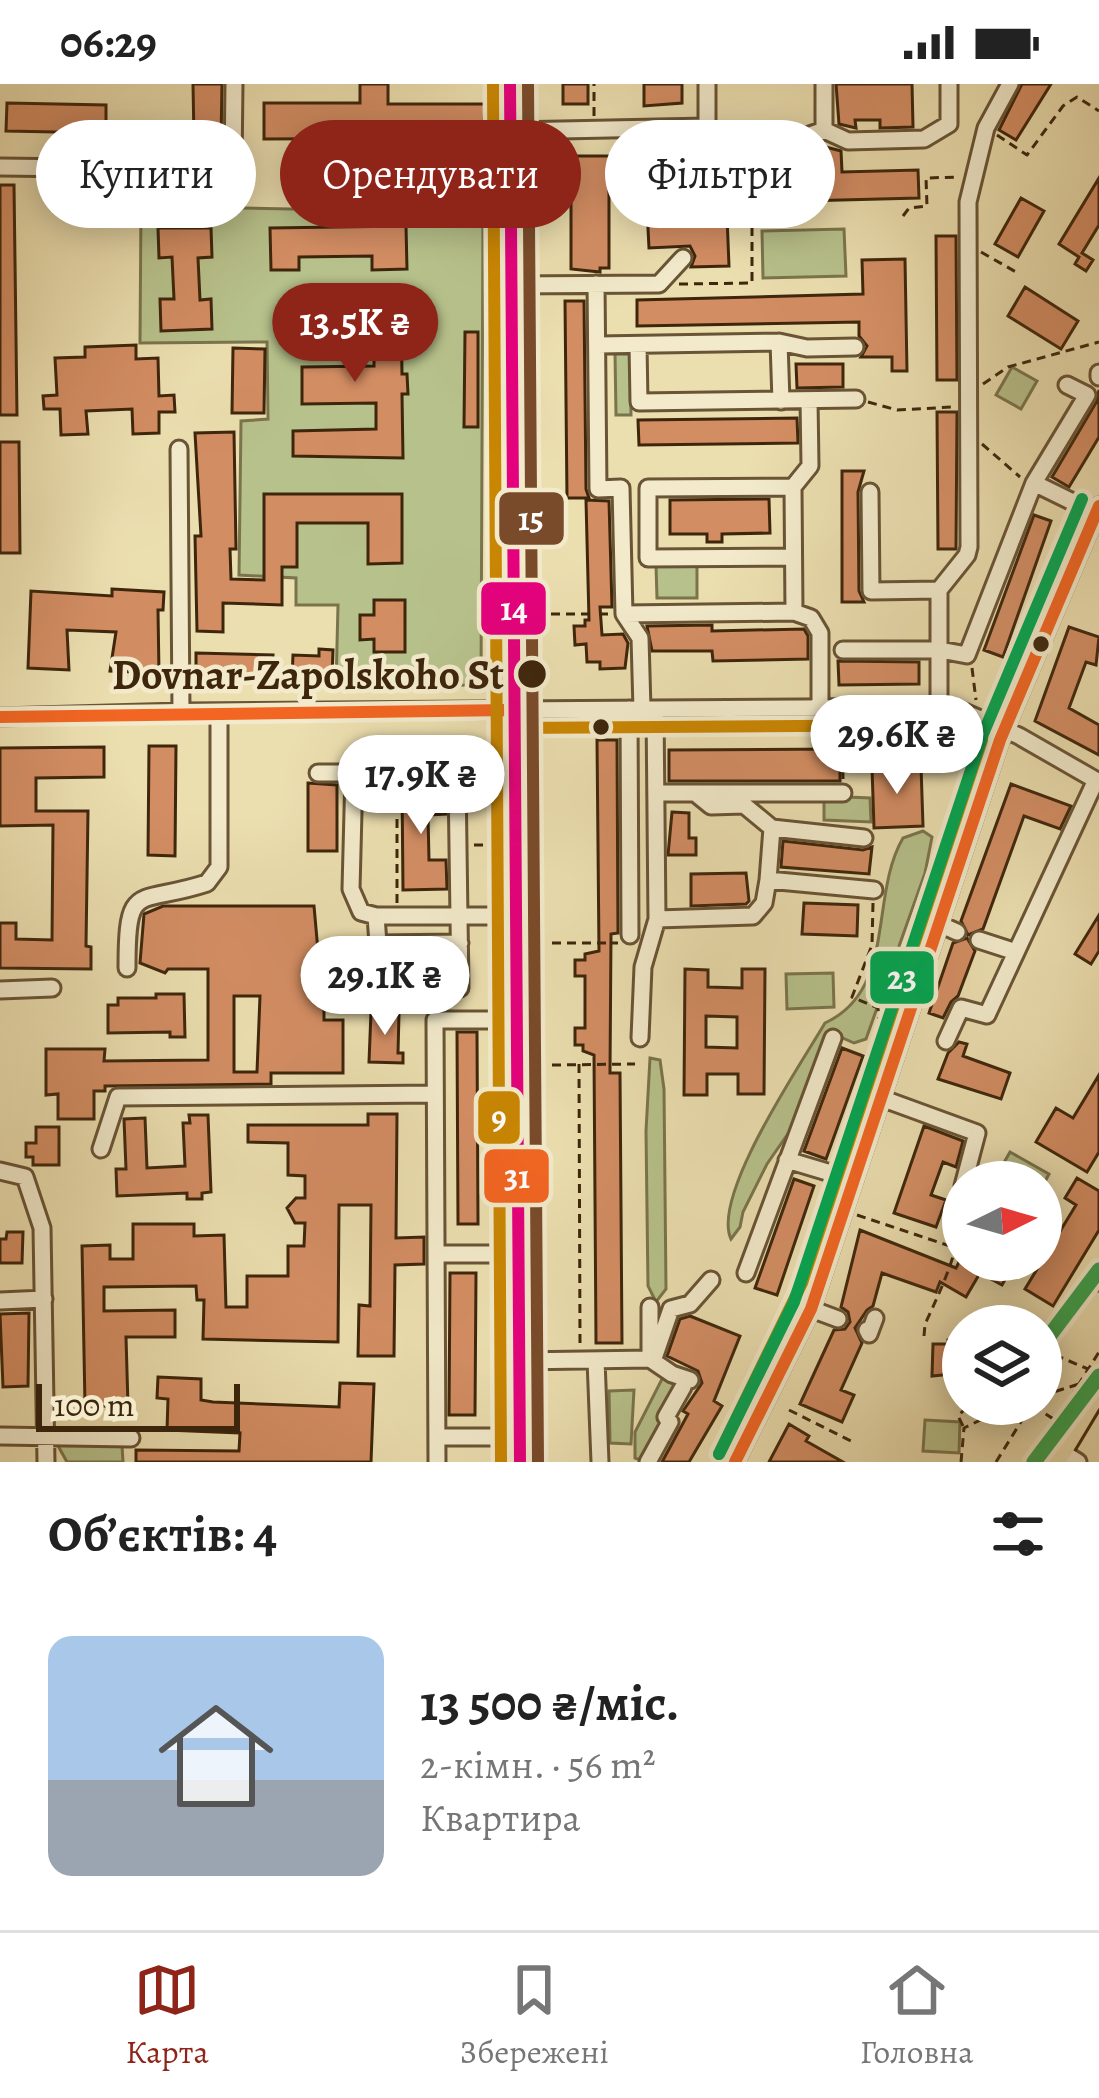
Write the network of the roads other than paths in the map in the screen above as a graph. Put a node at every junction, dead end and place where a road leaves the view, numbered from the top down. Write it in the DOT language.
graph roads {
  1 [pos="234,84"];
  2 [pos="512,84"];
  3 [pos="707,84"];
  4 [pos="824,84"];
  5 [pos="949,84"];
  6 [pos="1010,84"];
  7 [pos="512,120"];
  8 [pos="707,120"];
  9 [pos="824,120"];
  10 [pos="835,135"];
  11 [pos="0,167"];
  12 [pos="513,228"];
  13 [pos="683,258"];
  14 [pos="596,284"];
  15 [pos="513,285"];
  16 [pos="779,342"];
  17 [pos="638,345"];
  18 [pos="598,346"];
  19 [pos="855,347"];
  20 [pos="1067,385"];
  21 [pos="856,399"];
  22 [pos="809,400"];
  23 [pos="781,401"];
  24 [pos="179,449"];
  25 [pos="1034,483"];
  26 [pos="794,487"];
  27 [pos="621,488"];
  28 [pos="647,488"];
  29 [pos="870,492"];
  30 [pos="1097,510"];
  31 [pos="792,557"];
  32 [pos="939,590"];
  33 [pos="794,612"];
  34 [pos="623,614"];
  35 [pos="843,650"];
  36 [pos="940,650"];
  37 [pos="939,706"];
  38 [pos="820,708"];
  39 [pos="642,709"];
  40 [pos="513,710"];
  41 [pos="181,712"];
  42 [pos="219,712"];
  43 [pos="0,717"];
  44 [pos="1004,730"];
  45 [pos="318,773"];
  46 [pos="354,773"];
  47 [pos="1098,781"];
  48 [pos="695,793"];
  49 [pos="843,793"];
  50 [pos="657,794"];
  51 [pos="772,828"];
  52 [pos="864,838"];
  53 [pos="768,880"];
  54 [pos="874,890"];
  55 [pos="376,916"];
  56 [pos="515,916"];
  57 [pos="461,917"];
  58 [pos="657,919"];
  59 [pos="939,924"];
  60 [pos="957,932"];
  61 [pos="630,935"];
  62 [pos="979,940"];
  63 [pos="460,943"];
  64 [pos="1016,952"];
  65 [pos="127,968"];
  66 [pos="52,988"];
  67 [pos="460,988"];
  68 [pos="0,990"];
  69 [pos="515,1020"];
  70 [pos="640,1038"];
  71 [pos="833,1038"];
  72 [pos="946,1041"];
  73 [pos="434,1094"];
  74 [pos="881,1098"];
  75 [pos="101,1149"];
  76 [pos="788,1160"];
  77 [pos="969,1161"];
  78 [pos="0,1171"];
  79 [pos="854,1180"];
  80 [pos="437,1254"];
  81 [pos="517,1254"];
  82 [pos="746,1273"];
  83 [pos="711,1280"];
  84 [pos="44,1299"];
  85 [pos="0,1300"];
  86 [pos="650,1307"];
  87 [pos="811,1310"];
  88 [pos="838,1319"];
  89 [pos="588,1360"];
  90 [pos="652,1360"];
  91 [pos="518,1361"];
  92 [pos="1099,1390"];
  93 [pos="0,1436"];
  94 [pos="45,1437"];
  95 [pos="437,1437"];
  96 [pos="131,1438"];
  97 [pos="519,1438"];
  98 [pos="1065,1459"];
  99 [pos="46,1462"];
  100 [pos="437,1462"];
  101 [pos="519,1462"];
  102 [pos="599,1462"];
  103 [pos="648,1462"];
  104 [pos="735,1462"];
  1 -- 11 [label="street"];
  2 -- 7 [label="main road"];
  3 -- 8 [label="street"];
  4 -- 9 [label="street"];
  5 -- 10 [label="street"];
  6 -- 32 [label="street"];
  12 -- 15 [label="main road"];
  13 -- 14 [label="street"];
  14 -- 15 [label="street"];
  14 -- 18 [label="street"];
  15 -- 40 [label="main road"];
  16 -- 17 [label="street"];
  16 -- 19 [label="street"];
  16 -- 23 [label="street"];
  17 -- 18 [label="street"];
  17 -- 23 [label="street"];
  18 -- 27 [label="street"];
  20 -- 25 [label="street"];
  21 -- 22 [label="street"];
  22 -- 23 [label="street"];
  22 -- 26 [label="street"];
  24 -- 41 [label="street"];
  25 -- 30 [label="street"];
  25 -- 36 [label="street"];
  26 -- 28 [label="street"];
  26 -- 31 [label="street"];
  27 -- 28 [label="street"];
  27 -- 34 [label="street"];
  28 -- 31 [label="street"];
  29 -- 32 [label="street"];
  30 -- 44 [label="street"];
  31 -- 33 [label="street"];
  32 -- 36 [label="street"];
  33 -- 34 [label="street"];
  33 -- 38 [label="street"];
  34 -- 39 [label="street"];
  35 -- 36 [label="street"];
  36 -- 37 [label="street"];
  37 -- 38 [label="street"];
  37 -- 44 [label="street"];
  38 -- 39 [label="street"];
  39 -- 40 [label="street"];
  39 -- 50 [label="street"];
  39 -- 61 [label="street"];
  40 -- 42 [label="street"];
  40 -- 56 [label="main road"];
  41 -- 42 [label="street"];
  41 -- 43 [label="street"];
  42 -- 65 [label="street"];
  44 -- 47 [label="street"];
  44 -- 59 [label="street"];
  45 -- 46 [label="street"];
  46 -- 55 [label="street"];
  46 -- 57 [label="street"];
  47 -- 64 [label="street"];
  48 -- 49 [label="street"];
  48 -- 50 [label="street"];
  48 -- 51 [label="street"];
  50 -- 58 [label="street"];
  51 -- 52 [label="street"];
  51 -- 53 [label="street"];
  53 -- 54 [label="street"];
  53 -- 58 [label="street"];
  55 -- 57 [label="street"];
  55 -- 63 [label="street"];
  56 -- 57 [label="street"];
  56 -- 69 [label="main road"];
  57 -- 63 [label="street"];
  58 -- 70 [label="street"];
  59 -- 60 [label="street"];
  59 -- 74 [label="street"];
  62 -- 64 [label="street"];
  63 -- 67 [label="street"];
  64 -- 72 [label="street"];
  66 -- 68 [label="street"];
  69 -- 73 [label="street"];
  69 -- 81 [label="main road"];
  71 -- 76 [label="street"];
  73 -- 75 [label="street"];
  73 -- 80 [label="street"];
  74 -- 77 [label="street"];
  74 -- 79 [label="street"];
  76 -- 79 [label="street"];
  76 -- 82 [label="street"];
  78 -- 84 [label="street"];
  79 -- 87 [label="street"];
  80 -- 81 [label="street"];
  80 -- 95 [label="street"];
  81 -- 91 [label="main road"];
  83 -- 90 [label="street"];
  84 -- 85 [label="street"];
  84 -- 94 [label="street"];
  86 -- 90 [label="street"];
  87 -- 88 [label="street"];
  87 -- 104 [label="street"];
  89 -- 90 [label="street"];
  89 -- 91 [label="street"];
  89 -- 102 [label="street"];
  90 -- 103 [label="street"];
  91 -- 97 [label="main road"];
  92 -- 98 [label="main road"];
  93 -- 94 [label="street"];
  94 -- 96 [label="street"];
  94 -- 99 [label="street"];
  95 -- 97 [label="street"];
  95 -- 100 [label="street"];
  97 -- 101 [label="main road"];
}
